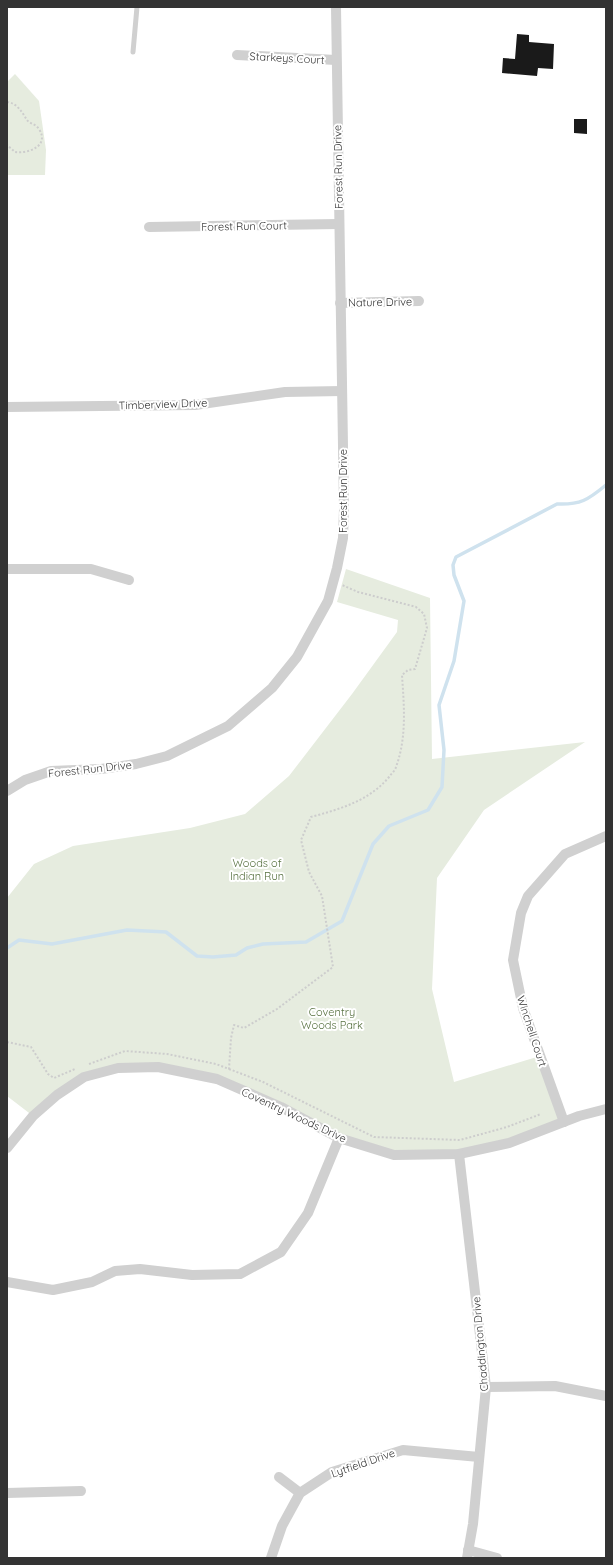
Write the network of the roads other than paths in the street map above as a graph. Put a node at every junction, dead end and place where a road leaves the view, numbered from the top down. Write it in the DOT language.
graph roads {
  1 [pos="137,7"];
  2 [pos="336,7"];
  3 [pos="133,52"];
  4 [pos="237,56"];
  5 [pos="336,60"];
  6 [pos="339,224"];
  7 [pos="149,228"];
  8 [pos="419,301"];
  9 [pos="340,303"];
  10 [pos="342,391"];
  11 [pos="7,407"];
  12 [pos="7,569"];
  13 [pos="129,580"];
  14 [pos="7,791"];
  15 [pos="606,836"];
  16 [pos="606,1109"];
  17 [pos="564,1122"];
  18 [pos="339,1138"];
  19 [pos="7,1148"];
  20 [pos="459,1154"];
  21 [pos="7,1282"];
  22 [pos="486,1387"];
  23 [pos="606,1396"];
  24 [pos="479,1457"];
  25 [pos="279,1477"];
  26 [pos="80,1491"];
  27 [pos="7,1493"];
  28 [pos="300,1493"];
  29 [pos="467,1554"];
  30 [pos="271,1558"];
  31 [pos="497,1558"];
  1 -- 3 [label="lane"];
  2 -- 5 [label="street, Forest Run Drive"];
  4 -- 5 [label="street, Starkeys Court"];
  5 -- 6 [label="street, Forest Run Drive"];
  6 -- 7 [label="street, Forest Run Court"];
  6 -- 9 [label="street, Forest Run Drive"];
  8 -- 9 [label="street, Nature Drive"];
  9 -- 10 [label="street, Forest Run Drive"];
  10 -- 11 [label="street, Timberview Drive"];
  10 -- 14 [label="street, Forest Run Drive"];
  12 -- 13 [label="street"];
  15 -- 17 [label="street, Winchell Court"];
  16 -- 17 [label="street, Coventry Woods Drive"];
  17 -- 20 [label="street, Coventry Woods Drive"];
  18 -- 19 [label="street, Coventry Woods Drive"];
  18 -- 20 [label="street, Coventry Woods Drive"];
  18 -- 21 [label="street"];
  20 -- 22 [label="street, Chaddington Drive"];
  22 -- 23 [label="street"];
  22 -- 24 [label="street, Chaddington Drive"];
  24 -- 28 [label="street, Lytfield Drive"];
  24 -- 29 [label="street, Chaddington Drive"];
  25 -- 28 [label="street"];
  26 -- 27 [label="street"];
  28 -- 30 [label="street, Lytfield Drive"];
  29 -- 31 [label="street"];
}
